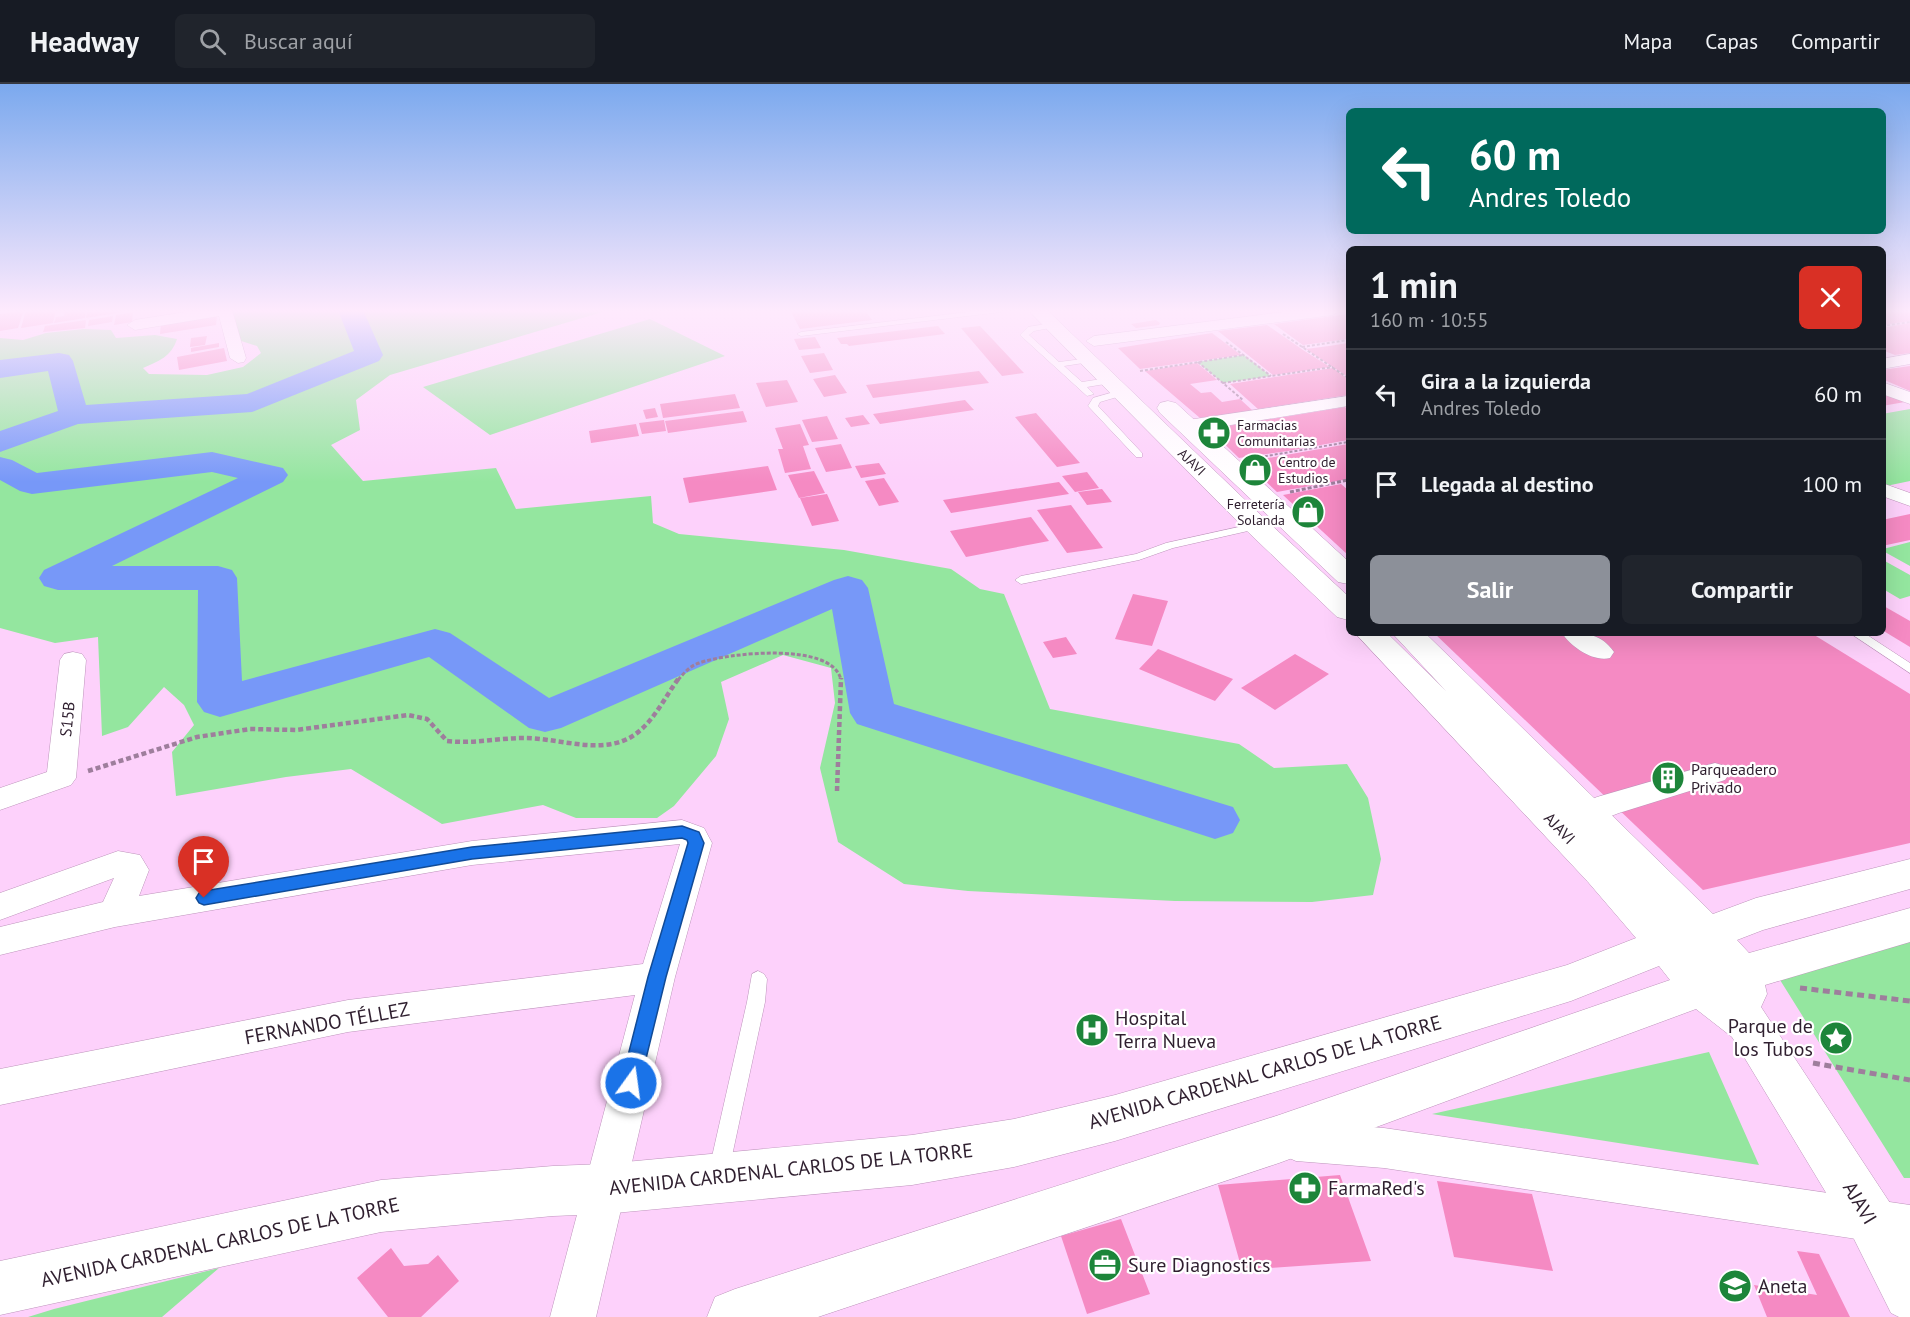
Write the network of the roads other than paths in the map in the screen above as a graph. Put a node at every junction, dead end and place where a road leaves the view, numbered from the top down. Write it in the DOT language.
graph roads {
  1 [pos="1060,368"];
  2 [pos="1102,368"];
  3 [pos="1119,368"];
  4 [pos="1081,385"];
  5 [pos="1114,387"];
  6 [pos="1886,389"];
  7 [pos="1090,394"];
  8 [pos="1910,399"];
  9 [pos="1346,401"];
  10 [pos="1188,426"];
  11 [pos="1139,455"];
  12 [pos="1257,526"];
  13 [pos="1346,574"];
  14 [pos="1021,580"];
  15 [pos="1346,609"];
  16 [pos="1373,636"];
  17 [pos="1410,636"];
  18 [pos="1578,636"];
  19 [pos="1860,636"];
  20 [pos="1601,652"];
  21 [pos="73,660"];
  22 [pos="1910,669"];
  23 [pos="1715,773"];
  24 [pos="0,798"];
  25 [pos="1585,814"];
  26 [pos="1910,874"];
  27 [pos="0,907"];
  28 [pos="115,913"];
  29 [pos="1910,925"];
  30 [pos="1686,939"];
  31 [pos="0,942"];
  32 [pos="657,977"];
  33 [pos="758,979"];
  34 [pos="1721,981"];
  35 [pos="0,1087"];
  36 [pos="1279,1140"];
  37 [pos="717,1178"];
  38 [pos="604,1189"];
  39 [pos="1891,1224"];
  40 [pos="0,1288"];
  41 [pos="1910,1294"];
  42 [pos="573,1317"];
  43 [pos="735,1317"];
  1 -- 4 [label="lane"];
  2 -- 5 [label="street, AJAVI"];
  3 -- 10 [label="street, AJAVI"];
  4 -- 5 [label="lane"];
  4 -- 7 [label="lane"];
  5 -- 11 [label="lane"];
  5 -- 12 [label="street, AJAVI"];
  6 -- 8 [label="street"];
  9 -- 10 [label="street"];
  10 -- 13 [label="street, AJAVI"];
  12 -- 14 [label="lane"];
  12 -- 15 [label="street, AJAVI"];
  16 -- 30 [label="street, AJAVI"];
  17 -- 25 [label="street, AJAVI"];
  18 -- 20 [label="street"];
  19 -- 22 [label="lane"];
  21 -- 24 [label="street, S15B"];
  23 -- 25 [label="street"];
  25 -- 30 [label="street, AJAVI"];
  26 -- 30 [label="street, AVENIDA CARDENAL CARLOS DE LA TORRE"];
  27 -- 28 [label="street"];
  28 -- 31 [label="street"];
  28 -- 32 [label="street"];
  29 -- 34 [label="street"];
  30 -- 34 [label="street, AJAVI"];
  30 -- 37 [label="street, AVENIDA CARDENAL CARLOS DE LA TORRE"];
  32 -- 35 [label="street, FERNANDO TÉLLEZ"];
  32 -- 38 [label="street"];
  33 -- 37 [label="lane"];
  34 -- 36 [label="street"];
  34 -- 39 [label="street, AJAVI"];
  36 -- 39 [label="street"];
  36 -- 43 [label="street"];
  37 -- 38 [label="street, AVENIDA CARDENAL CARLOS DE LA TORRE"];
  38 -- 40 [label="street, AVENIDA CARDENAL CARLOS DE LA TORRE"];
  38 -- 42 [label="street"];
  39 -- 41 [label="street, AJAVI"];
}
